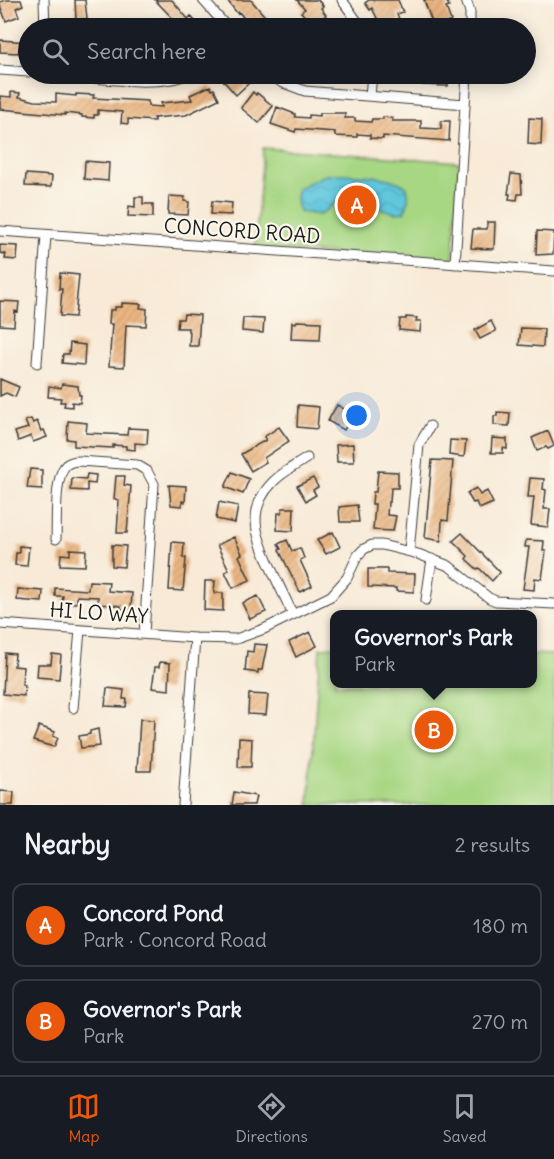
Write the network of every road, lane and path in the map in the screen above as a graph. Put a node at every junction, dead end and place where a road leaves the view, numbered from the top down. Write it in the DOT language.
graph roads {
  1 [pos="44,0"];
  2 [pos="203,0"];
  3 [pos="342,0"];
  4 [pos="466,0"];
  5 [pos="45,18"];
  6 [pos="219,18"];
  7 [pos="356,18"];
  8 [pos="470,18"];
  9 [pos="0,70"];
  10 [pos="18,71"];
  11 [pos="286,84"];
  12 [pos="371,84"];
  13 [pos="466,84"];
  14 [pos="370,96"];
  15 [pos="465,104"];
  16 [pos="0,231"];
  17 [pos="46,235"];
  18 [pos="455,264"];
  19 [pos="554,271"];
  20 [pos="37,363"];
  21 [pos="430,426"];
  22 [pos="307,458"];
  23 [pos="56,539"];
  24 [pos="409,552"];
  25 [pos="432,558"];
  26 [pos="426,600"];
  27 [pos="554,604"];
  28 [pos="293,615"];
  29 [pos="0,624"];
  30 [pos="80,630"];
  31 [pos="144,634"];
  32 [pos="195,638"];
  33 [pos="73,708"];
  34 [pos="183,805"];
  1 -- 5 [label="street"];
  2 -- 6 [label="street"];
  3 -- 7 [label="street"];
  4 -- 8 [label="street"];
  9 -- 10 [label="street"];
  11 -- 14 [label="street"];
  12 -- 14 [label="street"];
  13 -- 15 [label="street"];
  14 -- 15 [label="street"];
  15 -- 18 [label="street"];
  16 -- 17 [label="street, CONCORD ROAD"];
  17 -- 18 [label="street, CONCORD ROAD"];
  17 -- 20 [label="street"];
  18 -- 19 [label="street, CONCORD ROAD"];
  21 -- 24 [label="street"];
  22 -- 28 [label="street"];
  23 -- 31 [label="street"];
  24 -- 25 [label="street, HI LO WAY"];
  24 -- 28 [label="street, HI LO WAY"];
  25 -- 26 [label="street"];
  25 -- 27 [label="street, HI LO WAY"];
  28 -- 32 [label="street, HI LO WAY"];
  29 -- 30 [label="street, HI LO WAY"];
  30 -- 31 [label="street, HI LO WAY"];
  30 -- 33 [label="street"];
  31 -- 32 [label="street, HI LO WAY"];
  32 -- 34 [label="street"];
}
